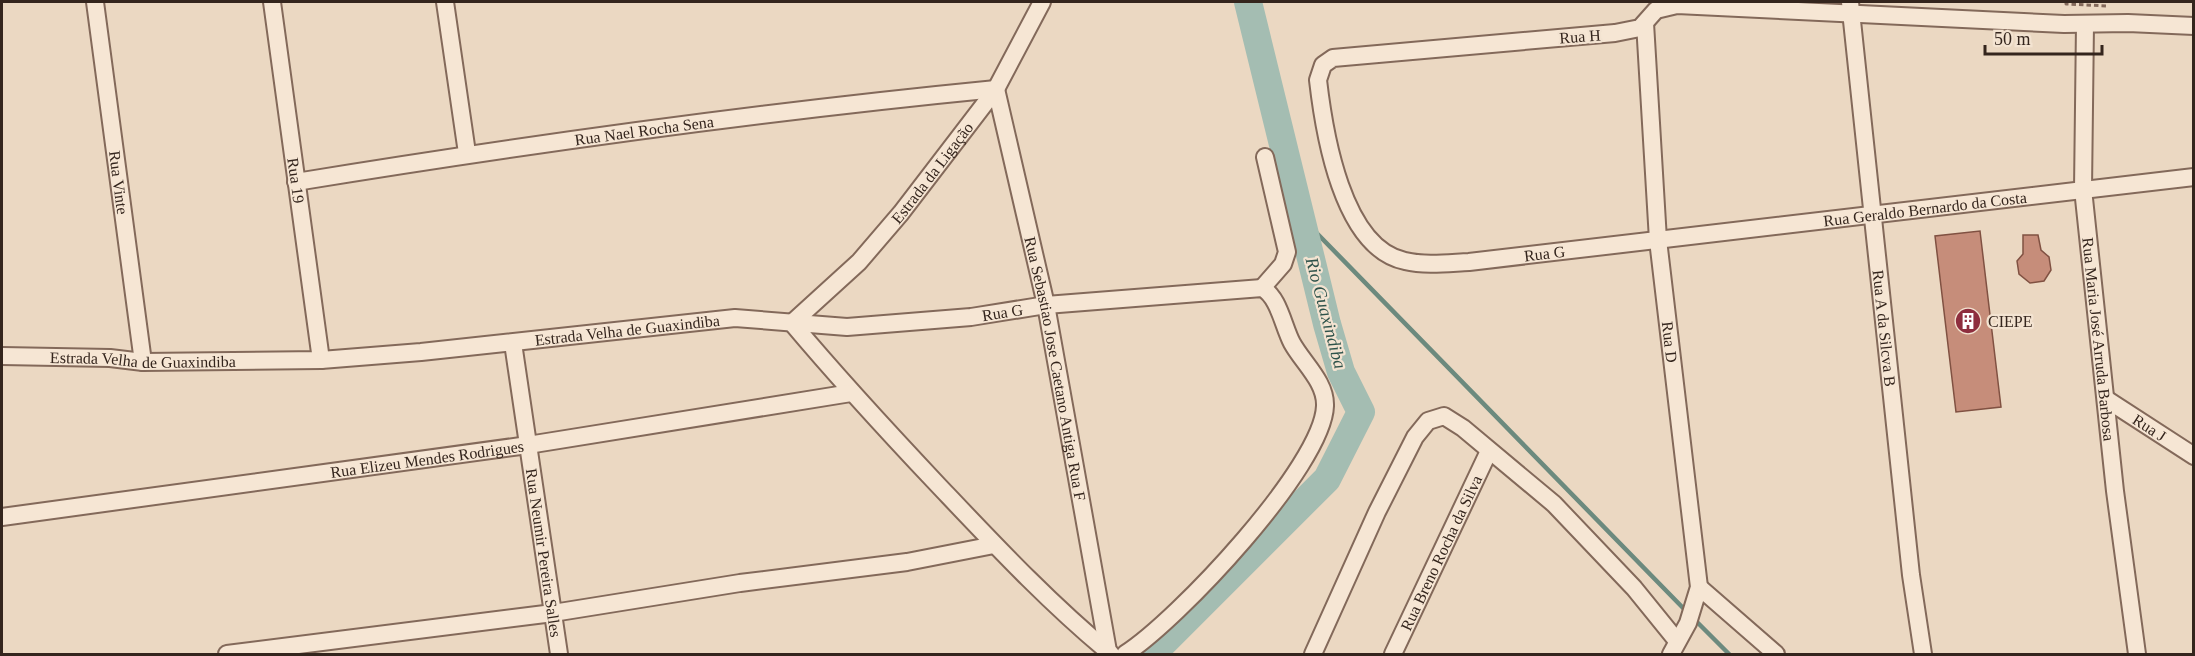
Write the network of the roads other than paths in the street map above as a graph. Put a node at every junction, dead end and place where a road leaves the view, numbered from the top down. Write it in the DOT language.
graph roads {
  1 [pos="95,2"];
  2 [pos="272,2"];
  3 [pos="446,2"];
  4 [pos="1042,2"];
  5 [pos="1851,8"];
  6 [pos="1645,23"];
  7 [pos="2085,24"];
  8 [pos="2193,26"];
  9 [pos="996,89"];
  10 [pos="467,153"];
  11 [pos="1265,157"];
  12 [pos="2193,177"];
  13 [pos="296,182"];
  14 [pos="2083,189"];
  15 [pos="1872,214"];
  16 [pos="1658,240"];
  17 [pos="1433,264"];
  18 [pos="1262,288"];
  19 [pos="1046,305"];
  20 [pos="792,322"];
  21 [pos="513,343"];
  22 [pos="2,356"];
  23 [pos="321,360"];
  24 [pos="143,362"];
  25 [pos="850,393"];
  26 [pos="2106,399"];
  27 [pos="528,445"];
  28 [pos="1489,451"];
  29 [pos="2193,456"];
  30 [pos="2,517"];
  31 [pos="994,545"];
  32 [pos="1699,586"];
  33 [pos="553,613"];
  34 [pos="1674,648"];
  35 [pos="1110,652"];
  36 [pos="227,654"];
  37 [pos="559,654"];
  38 [pos="1125,654"];
  39 [pos="1313,654"];
  40 [pos="1393,654"];
  41 [pos="1776,654"];
  42 [pos="1923,654"];
  43 [pos="2137,654"];
  1 -- 24 [label="street, Rua Vinte"];
  2 -- 13 [label="street, Rua 19"];
  3 -- 10 [label="street"];
  4 -- 9 [label="street, Estrada da Ligação"];
  5 -- 6 [label="street, Rua H"];
  5 -- 7 [label="street, Rua H"];
  5 -- 15 [label="street, Rua A da Silcva B"];
  6 -- 16 [label="street, Rua D"];
  6 -- 17 [label="street, Rua H"];
  7 -- 8 [label="street, Rua H"];
  7 -- 14 [label="street, Rua Maria José Arruda Barbosa"];
  9 -- 10 [label="street, Rua Nael Rocha Sena"];
  9 -- 19 [label="street, Rua Sebastiao Jose Caetano Antiga Rua F"];
  9 -- 20 [label="street, Estrada da Ligação"];
  10 -- 13 [label="street, Rua Nael Rocha Sena"];
  11 -- 18 [label="street"];
  12 -- 14 [label="street, Rua Geraldo Bernardo da Costa"];
  13 -- 23 [label="street, Rua 19"];
  14 -- 15 [label="street, Rua Geraldo Bernardo da Costa"];
  14 -- 26 [label="street, Rua Maria José Arruda Barbosa"];
  15 -- 16 [label="street, Rua Geraldo Bernardo da Costa"];
  15 -- 42 [label="street, Rua A da Silcva B"];
  16 -- 17 [label="street, Rua G"];
  16 -- 32 [label="street, Rua D"];
  18 -- 19 [label="street, Rua G"];
  18 -- 38 [label="street"];
  19 -- 20 [label="street, Rua G"];
  19 -- 35 [label="street, Rua Sebastiao Jose Caetano Antiga Rua F"];
  20 -- 21 [label="street, Estrada Velha de Guaxindiba"];
  20 -- 25 [label="street"];
  21 -- 23 [label="street, Estrada Velha de Guaxindiba"];
  21 -- 27 [label="street, Rua Neumir Pereira Salles"];
  22 -- 24 [label="street, Estrada Velha de Guaxindiba"];
  23 -- 24 [label="street, Estrada Velha de Guaxindiba"];
  25 -- 27 [label="street, Rua Elizeu Mendes Rodrigues"];
  25 -- 31 [label="street"];
  26 -- 29 [label="street, Rua J"];
  26 -- 43 [label="street, Rua Maria José Arruda Barbosa"];
  27 -- 30 [label="street, Rua Elizeu Mendes Rodrigues"];
  27 -- 33 [label="street, Rua Neumir Pereira Salles"];
  28 -- 34 [label="street"];
  28 -- 39 [label="street"];
  28 -- 40 [label="street, Rua Breno Rocha da Silva"];
  31 -- 33 [label="street"];
  31 -- 35 [label="street"];
  32 -- 34 [label="street, Rua D"];
  32 -- 41 [label="street"];
  33 -- 36 [label="street"];
  33 -- 37 [label="street, Rua Neumir Pereira Salles"];
}
